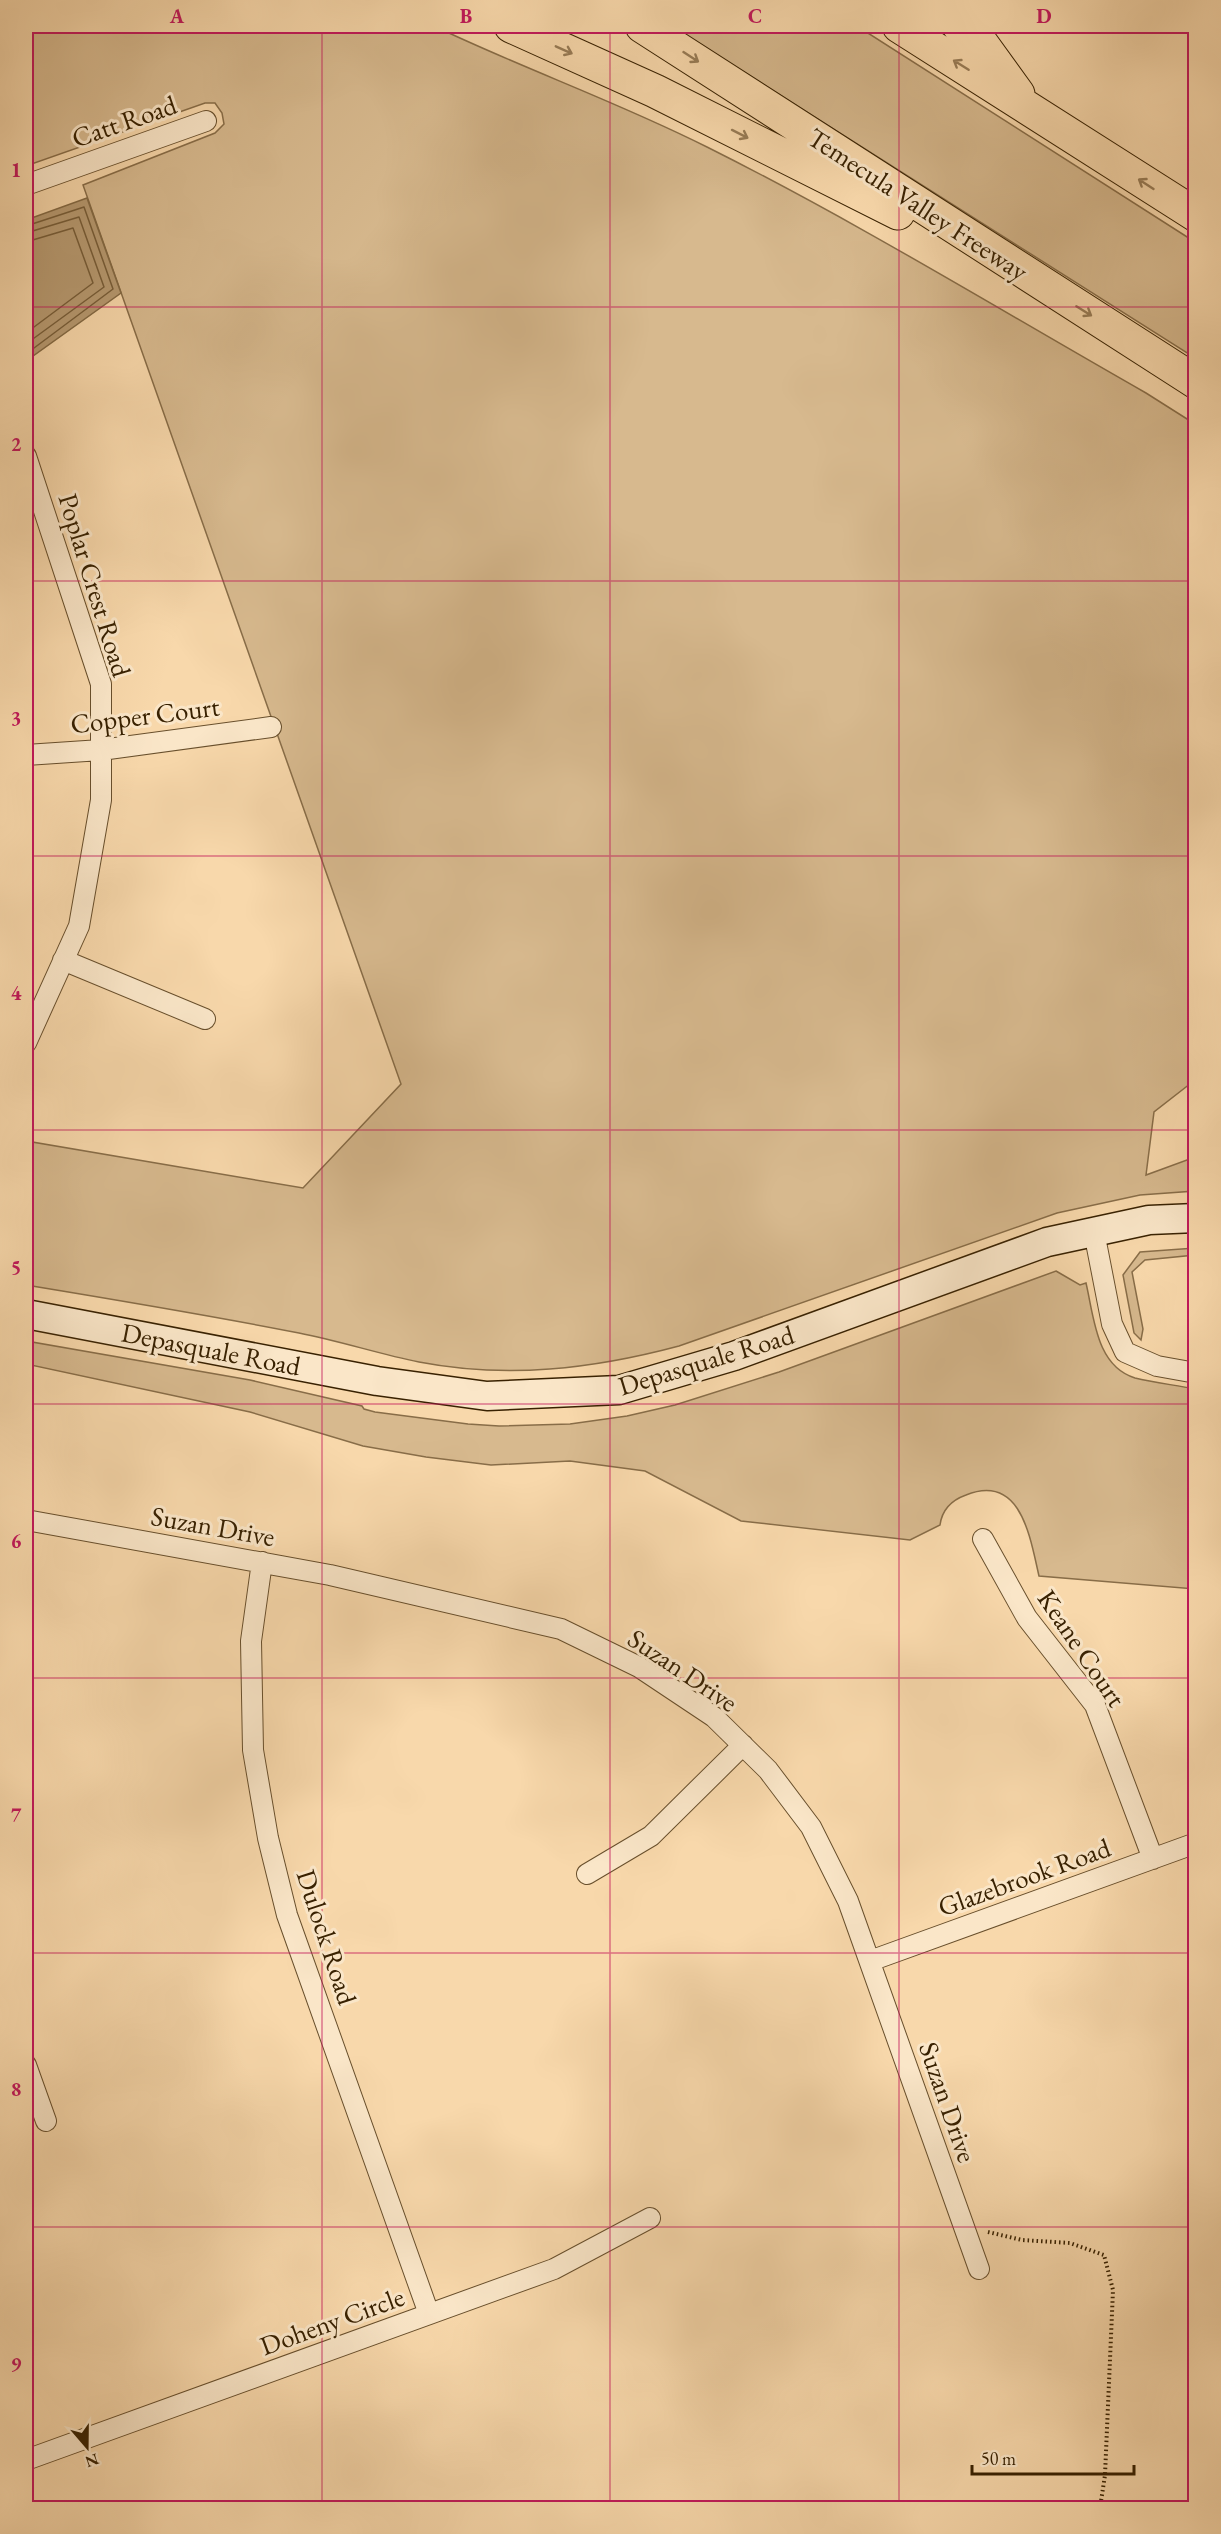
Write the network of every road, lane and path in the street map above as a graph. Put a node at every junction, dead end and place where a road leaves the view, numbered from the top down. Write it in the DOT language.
graph roads {
  1 [pos="510,26"];
  2 [pos="642,26"];
  3 [pos="898,26"];
  4 [pos="959,26"];
  5 [pos="1028,108"];
  6 [pos="206,121"];
  7 [pos="26,184"];
  8 [pos="1196,215"];
  9 [pos="1048,288"];
  10 [pos="1196,382"];
  11 [pos="26,456"];
  12 [pos="271,727"];
  13 [pos="101,750"];
  14 [pos="26,754"];
  15 [pos="63,960"];
  16 [pos="206,1019"];
  17 [pos="26,1043"];
  18 [pos="1196,1218"];
  19 [pos="1094,1232"];
  20 [pos="26,1314"];
  21 [pos="1196,1373"];
  22 [pos="26,1520"];
  23 [pos="983,1539"];
  24 [pos="262,1562"];
  25 [pos="743,1745"];
  26 [pos="1196,1844"];
  27 [pos="1153,1859"];
  28 [pos="587,1874"];
  29 [pos="870,1961"];
  30 [pos="26,2065"];
  31 [pos="46,2121"];
  32 [pos="650,2218"];
  33 [pos="964,2227"];
  34 [pos="979,2269"];
  35 [pos="429,2314"];
  36 [pos="26,2460"];
  37 [pos="1100,2508"];
  1 -- 9 [label="highway, one-way"];
  2 -- 9 [label="highway, Temecula Valley Freeway, one-way"];
  5 -- 3 [label="highway, one-way"];
  4 -- 5 [label="highway"];
  8 -- 5 [label="highway, one-way"];
  6 -- 7 [label="street, Catt Road"];
  9 -- 10 [label="highway, Temecula Valley Freeway, one-way"];
  11 -- 13 [label="street, Poplar Crest Road"];
  12 -- 13 [label="street, Copper Court"];
  13 -- 14 [label="street, Copper Court"];
  13 -- 15 [label="street, Poplar Crest Road"];
  15 -- 16 [label="street"];
  15 -- 17 [label="street, Poplar Crest Road"];
  18 -- 19 [label="street, Depasquale Road"];
  19 -- 20 [label="street, Depasquale Road"];
  19 -- 21 [label="street"];
  22 -- 24 [label="street, Suzan Drive"];
  23 -- 27 [label="street, Keane Court"];
  24 -- 25 [label="street, Suzan Drive"];
  24 -- 35 [label="street, Dulock Road"];
  25 -- 28 [label="street"];
  25 -- 29 [label="street, Suzan Drive"];
  26 -- 27 [label="street, Glazebrook Road"];
  27 -- 29 [label="street, Glazebrook Road"];
  29 -- 33 [label="street, Suzan Drive"];
  30 -- 31 [label="street"];
  32 -- 35 [label="street, Doheny Circle"];
  33 -- 34 [label="street, Suzan Drive"];
  33 -- 37 [label="path"];
  35 -- 36 [label="street, Doheny Circle"];
}
